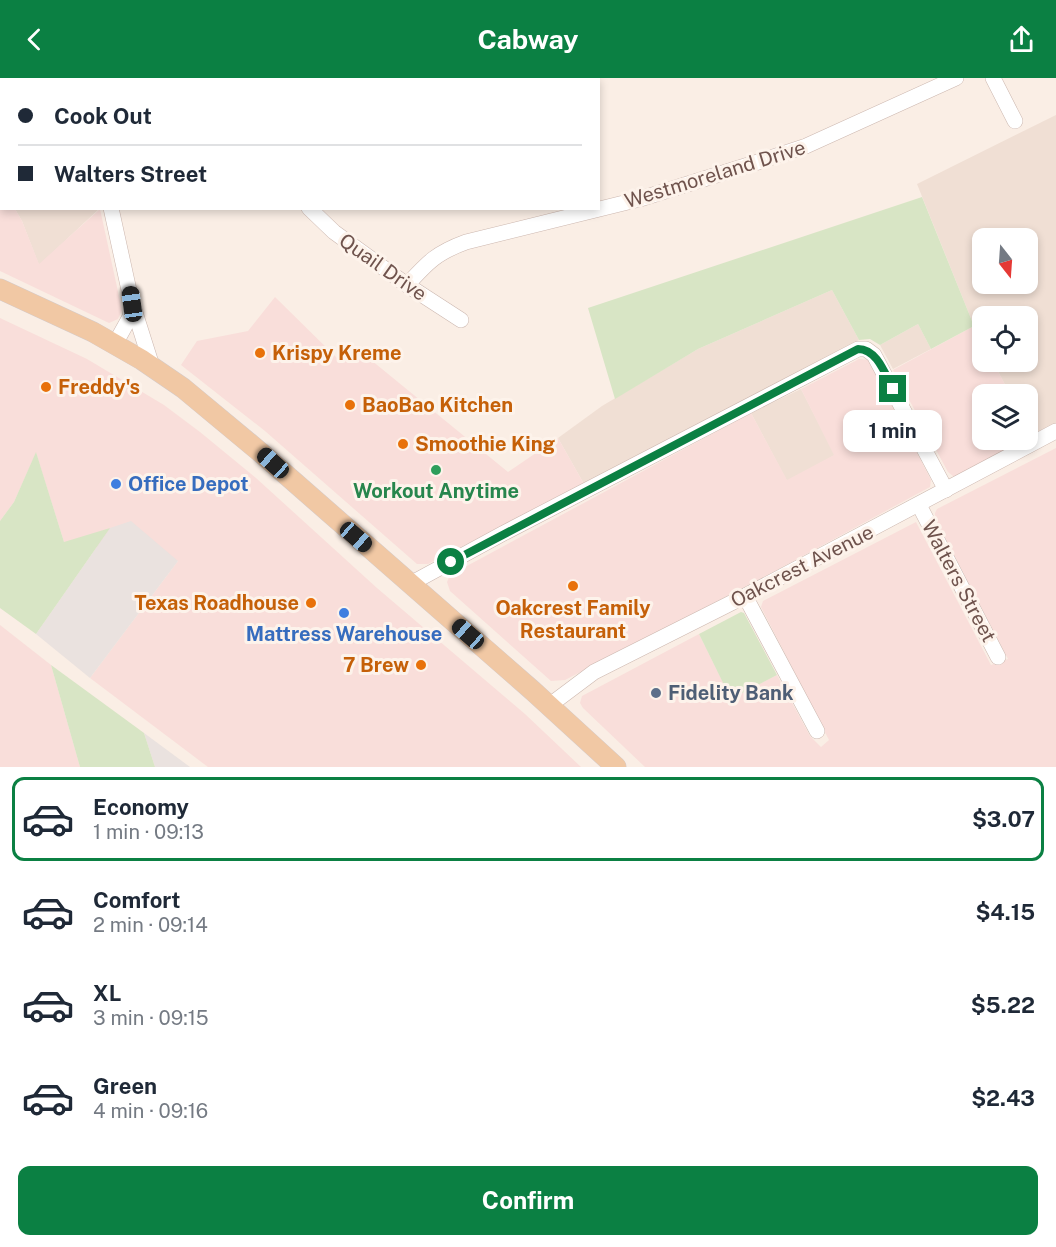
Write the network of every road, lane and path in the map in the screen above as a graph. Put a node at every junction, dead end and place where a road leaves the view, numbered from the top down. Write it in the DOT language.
graph roads {
  1 [pos="956,78"];
  2 [pos="993,78"];
  3 [pos="1015,122"];
  4 [pos="600,209"];
  5 [pos="111,210"];
  6 [pos="311,210"];
  7 [pos="595,210"];
  8 [pos="407,285"];
  9 [pos="0,290"];
  10 [pos="132,304"];
  11 [pos="461,320"];
  12 [pos="115,344"];
  13 [pos="152,366"];
  14 [pos="1056,431"];
  15 [pos="946,490"];
  16 [pos="919,505"];
  17 [pos="410,584"];
  18 [pos="746,596"];
  19 [pos="998,657"];
  20 [pos="550,705"];
  21 [pos="817,731"];
  22 [pos="616,767"];
  1 -- 4 [label="street, Westmoreland Drive"];
  2 -- 3 [label="street"];
  5 -- 10 [label="street"];
  6 -- 8 [label="street, Quail Drive"];
  7 -- 8 [label="street, Westmoreland Drive"];
  8 -- 11 [label="street, Quail Drive"];
  9 -- 12 [label="main road"];
  10 -- 12 [label="street"];
  10 -- 13 [label="street"];
  12 -- 13 [label="main road"];
  13 -- 17 [label="main road"];
  14 -- 15 [label="street, Oakcrest Avenue"];
  15 -- 16 [label="street, Oakcrest Avenue"];
  15 -- 17 [label="street, Walters Street"];
  16 -- 18 [label="street, Oakcrest Avenue"];
  16 -- 19 [label="street, Walters Street"];
  17 -- 20 [label="main road"];
  18 -- 20 [label="street, Oakcrest Avenue"];
  18 -- 21 [label="street"];
  20 -- 22 [label="main road"];
}
